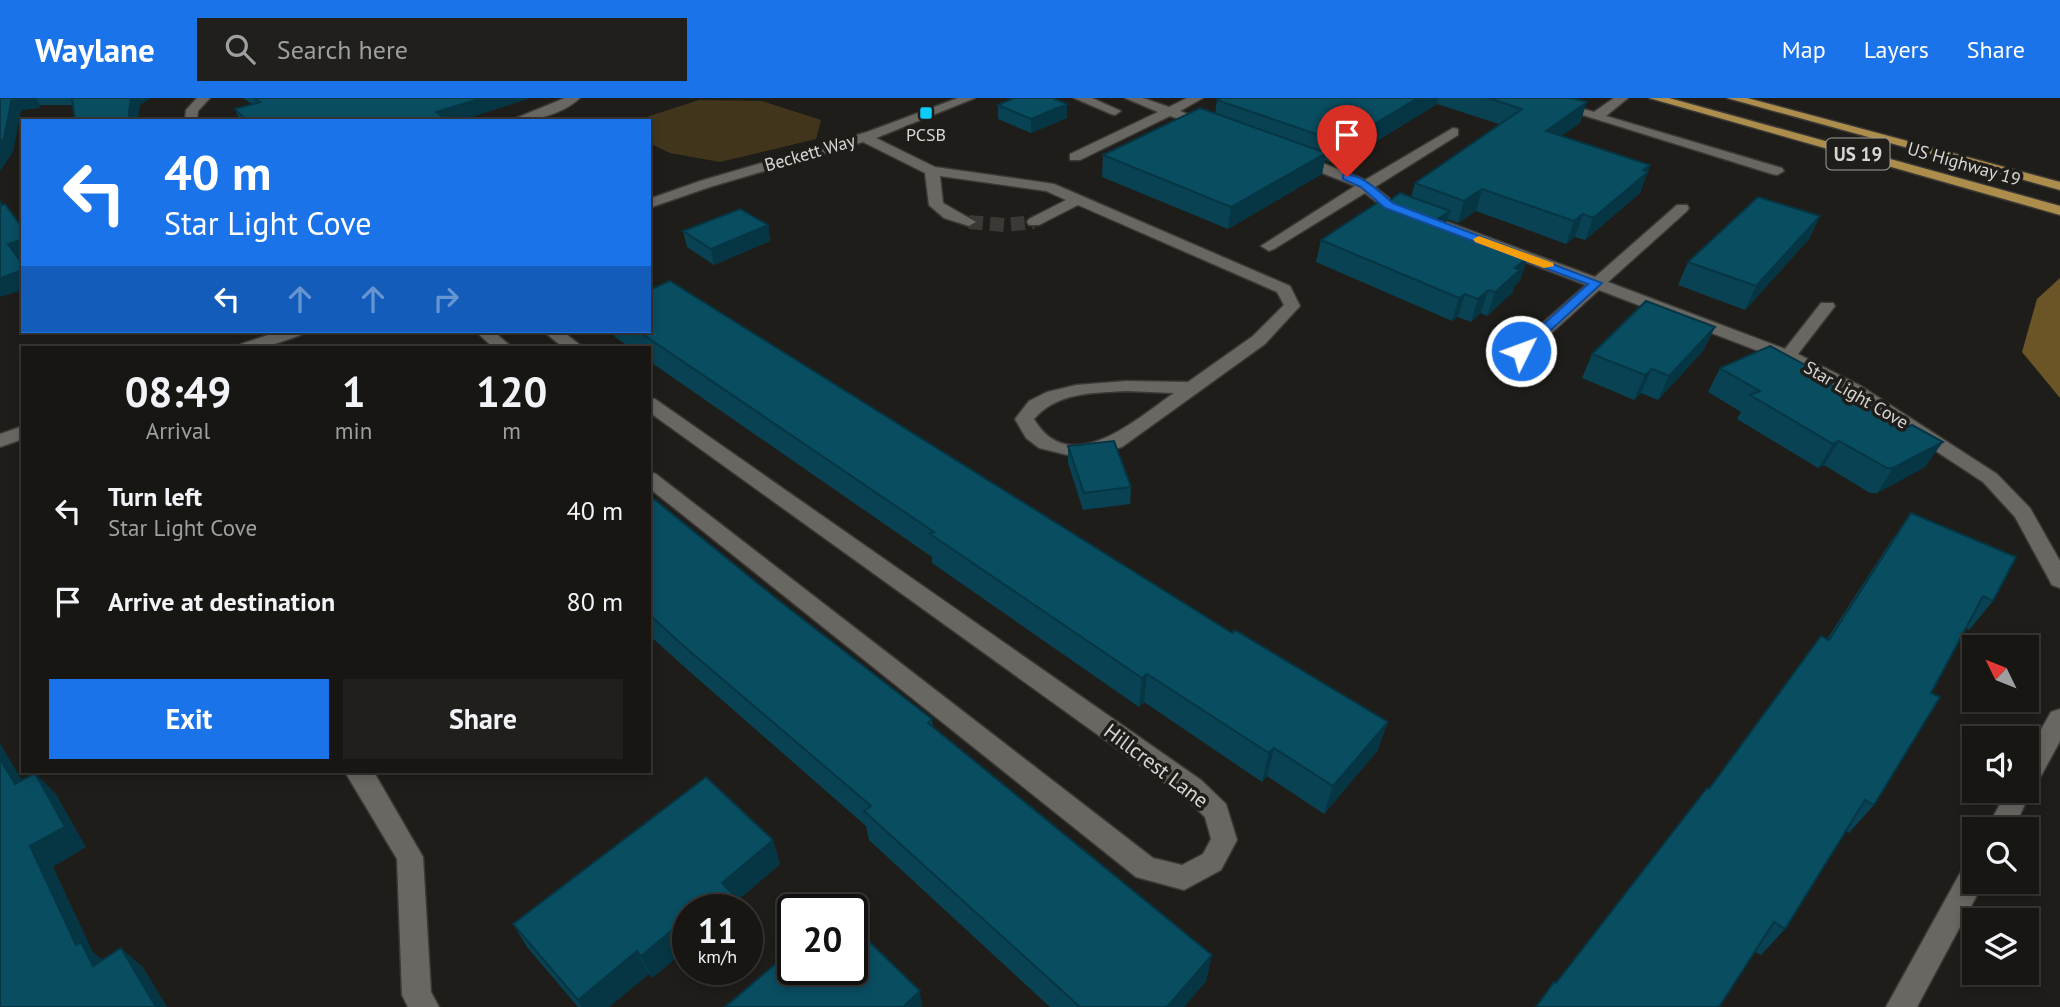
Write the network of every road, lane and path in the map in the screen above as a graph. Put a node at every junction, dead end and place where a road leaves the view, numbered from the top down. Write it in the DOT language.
graph roads {
  1 [pos="204,98"];
  2 [pos="574,98"];
  3 [pos="969,98"];
  4 [pos="1080,98"];
  5 [pos="1131,98"];
  6 [pos="1197,98"];
  7 [pos="1534,98"];
  8 [pos="1622,98"];
  9 [pos="1655,98"];
  10 [pos="1733,98"];
  11 [pos="1167,104"];
  12 [pos="1115,111"];
  13 [pos="1596,117"];
  14 [pos="191,119"];
  15 [pos="521,119"];
  16 [pos="1452,132"];
  17 [pos="1232,133"];
  18 [pos="863,137"];
  19 [pos="1280,151"];
  20 [pos="1075,157"];
  21 [pos="932,171"];
  22 [pos="1777,172"];
  23 [pos="1364,185"];
  24 [pos="2060,186"];
  25 [pos="1079,199"];
  26 [pos="651,203"];
  27 [pos="1682,208"];
  28 [pos="2060,211"];
  29 [pos="969,222"];
  30 [pos="1034,222"];
  31 [pos="1269,246"];
  32 [pos="1596,283"];
  33 [pos="1826,306"];
  34 [pos="289,333"];
  35 [pos="485,333"];
  36 [pos="554,333"];
  37 [pos="253,346"];
  38 [pos="501,346"];
  39 [pos="572,346"];
  40 [pos="1521,351"];
  41 [pos="1788,356"];
  42 [pos="1192,388"];
  43 [pos="651,404"];
  44 [pos="21,433"];
  45 [pos="0,441"];
  46 [pos="651,480"];
  47 [pos="2060,580"];
  48 [pos="2060,719"];
  49 [pos="2039,757"];
  50 [pos="358,773"];
  51 [pos="1963,894"];
  52 [pos="424,1007"];
  53 [pos="1901,1007"];
  1 -- 14 [label="street"];
  2 -- 15 [label="street"];
  3 -- 18 [label="street, Beckett Way"];
  4 -- 12 [label="street"];
  5 -- 11 [label="street"];
  6 -- 11 [label="street"];
  7 -- 13 [label="street"];
  8 -- 13 [label="street"];
  9 -- 28 [label="highway, US Highway 19 / US 19"];
  10 -- 24 [label="highway, US Highway 19 / US 19"];
  11 -- 17 [label="street"];
  11 -- 20 [label="street"];
  13 -- 22 [label="street"];
  16 -- 23 [label="street"];
  18 -- 21 [label="street"];
  18 -- 26 [label="street, Beckett Way"];
  19 -- 23 [label="street, Star Light Cove"];
  21 -- 25 [label="street"];
  21 -- 29 [label="street"];
  23 -- 31 [label="street"];
  23 -- 32 [label="street, Star Light Cove"];
  25 -- 30 [label="street"];
  25 -- 42 [label="street"];
  27 -- 32 [label="street"];
  32 -- 40 [label="street"];
  32 -- 41 [label="street, Star Light Cove"];
  33 -- 41 [label="street"];
  34 -- 37 [label="street"];
  35 -- 38 [label="street"];
  36 -- 39 [label="street"];
  41 -- 47 [label="street, Star Light Cove"];
  42 -- 42 [label="street"];
  43 -- 46 [label="street, Hillcrest Lane"];
  44 -- 45 [label="street"];
  48 -- 49 [label="street"];
  50 -- 52 [label="street"];
  51 -- 53 [label="street"];
}
